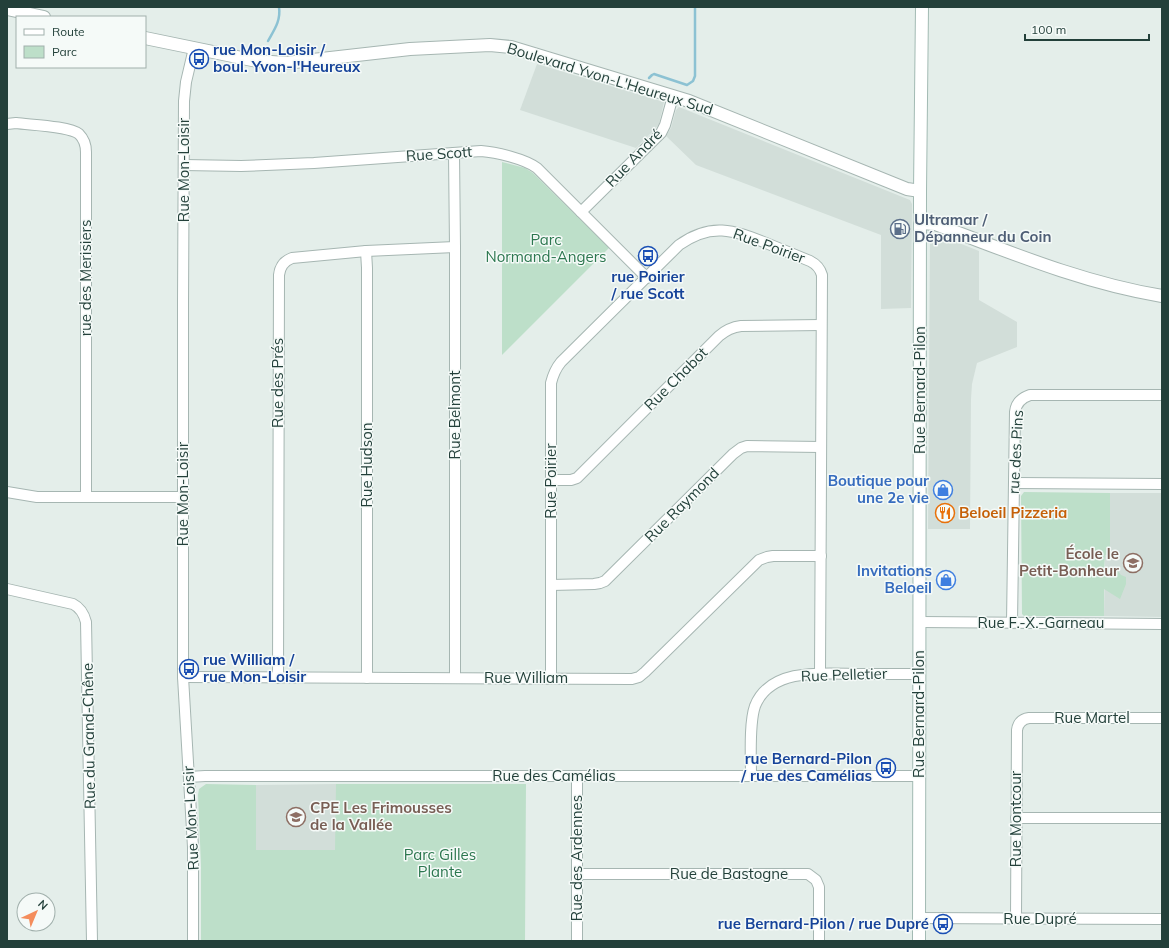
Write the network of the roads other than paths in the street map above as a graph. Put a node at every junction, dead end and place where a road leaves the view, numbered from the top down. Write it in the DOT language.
graph roads {
  1 [pos="922,7"];
  2 [pos="7,9"];
  3 [pos="39,16"];
  4 [pos="146,38"];
  5 [pos="194,48"];
  6 [pos="673,96"];
  7 [pos="7,124"];
  8 [pos="454,153"];
  9 [pos="184,165"];
  10 [pos="920,191"];
  11 [pos="581,212"];
  12 [pos="921,223"];
  13 [pos="455,247"];
  14 [pos="366,252"];
  15 [pos="647,278"];
  16 [pos="1162,296"];
  17 [pos="821,325"];
  18 [pos="1162,395"];
  19 [pos="821,447"];
  20 [pos="552,480"];
  21 [pos="1014,483"];
  22 [pos="1162,484"];
  23 [pos="7,492"];
  24 [pos="86,497"];
  25 [pos="183,497"];
  26 [pos="821,556"];
  27 [pos="551,585"];
  28 [pos="7,589"];
  29 [pos="920,622"];
  30 [pos="1012,623"];
  31 [pos="1162,624"];
  32 [pos="820,673"];
  33 [pos="919,674"];
  34 [pos="183,677"];
  35 [pos="455,677"];
  36 [pos="278,678"];
  37 [pos="367,678"];
  38 [pos="551,678"];
  39 [pos="1162,718"];
  40 [pos="1022,720"];
  41 [pos="577,776"];
  42 [pos="751,776"];
  43 [pos="919,776"];
  44 [pos="189,777"];
  45 [pos="1016,818"];
  46 [pos="1162,818"];
  47 [pos="578,874"];
  48 [pos="919,918"];
  49 [pos="1016,919"];
  50 [pos="1162,919"];
  51 [pos="92,941"];
  52 [pos="194,941"];
  53 [pos="577,941"];
  54 [pos="819,941"];
  55 [pos="919,941"];
  1 -- 10 [label="street, Rue Bernard-Pilon"];
  2 -- 3 [label="street"];
  4 -- 5 [label="street, Boulevard Yvon-L'Heureux Sud"];
  5 -- 6 [label="street, Boulevard Yvon-L'Heureux Sud"];
  5 -- 9 [label="street, Rue Mon-Loisir"];
  6 -- 10 [label="street, Boulevard Yvon-L'Heureux Sud"];
  6 -- 11 [label="street, Rue André"];
  7 -- 24 [label="street, rue des Merisiers"];
  8 -- 9 [label="street, Rue Scott"];
  8 -- 11 [label="street, Rue Scott"];
  8 -- 13 [label="street, Rue Belmont"];
  9 -- 25 [label="street, Rue Mon-Loisir"];
  10 -- 12 [label="street, Rue Bernard-Pilon"];
  11 -- 15 [label="street, Rue Scott"];
  12 -- 16 [label="street"];
  12 -- 29 [label="street, Rue Bernard-Pilon"];
  13 -- 14 [label="street, Rue des Prés"];
  13 -- 35 [label="street, Rue Belmont"];
  14 -- 36 [label="street, Rue des Prés"];
  14 -- 37 [label="street, Rue Hudson"];
  15 -- 17 [label="street, Rue Poirier"];
  15 -- 20 [label="street, Rue Poirier"];
  17 -- 19 [label="street, Rue Poirier"];
  17 -- 20 [label="street, Rue Chabot"];
  18 -- 21 [label="street, rue des Pins"];
  19 -- 26 [label="street, Rue Poirier"];
  19 -- 27 [label="street, Rue Raymond"];
  20 -- 27 [label="street, Rue Poirier"];
  21 -- 22 [label="street"];
  21 -- 30 [label="street, rue des Pins"];
  23 -- 24 [label="street"];
  24 -- 25 [label="street"];
  25 -- 34 [label="street, Rue Mon-Loisir"];
  26 -- 32 [label="street, Rue Poirier"];
  26 -- 38 [label="street, Rue William"];
  27 -- 38 [label="street, Rue Poirier"];
  28 -- 51 [label="street, Rue du Grand-Chêne"];
  29 -- 30 [label="street, Rue F.-X.-Garneau"];
  29 -- 33 [label="street, Rue Bernard-Pilon"];
  30 -- 31 [label="street, Rue F.-X.-Garneau"];
  32 -- 33 [label="street, Rue Pelletier"];
  32 -- 42 [label="street, Rue Pelletier"];
  33 -- 43 [label="street, Rue Bernard-Pilon"];
  34 -- 36 [label="street, Rue William"];
  34 -- 44 [label="street, Rue Mon-Loisir"];
  35 -- 37 [label="street, Rue William"];
  35 -- 38 [label="street, Rue William"];
  36 -- 37 [label="street, Rue William"];
  39 -- 40 [label="street, Rue Martel"];
  40 -- 45 [label="street, Rue Montcour"];
  41 -- 42 [label="street, Rue des Camélias"];
  41 -- 44 [label="street, Rue des Camélias"];
  41 -- 47 [label="street, Rue des Ardennes"];
  42 -- 43 [label="street, Rue des Camélias"];
  43 -- 48 [label="street, Rue Bernard-Pilon"];
  44 -- 52 [label="street, Rue Mon-Loisir"];
  45 -- 46 [label="street"];
  45 -- 49 [label="street, Rue Montcour"];
  47 -- 53 [label="street, Rue des Ardennes"];
  47 -- 54 [label="street, Rue de Bastogne"];
  48 -- 49 [label="street, Rue Dupré"];
  48 -- 55 [label="street, Rue Bernard-Pilon"];
  49 -- 50 [label="street, Rue Dupré"];
}
